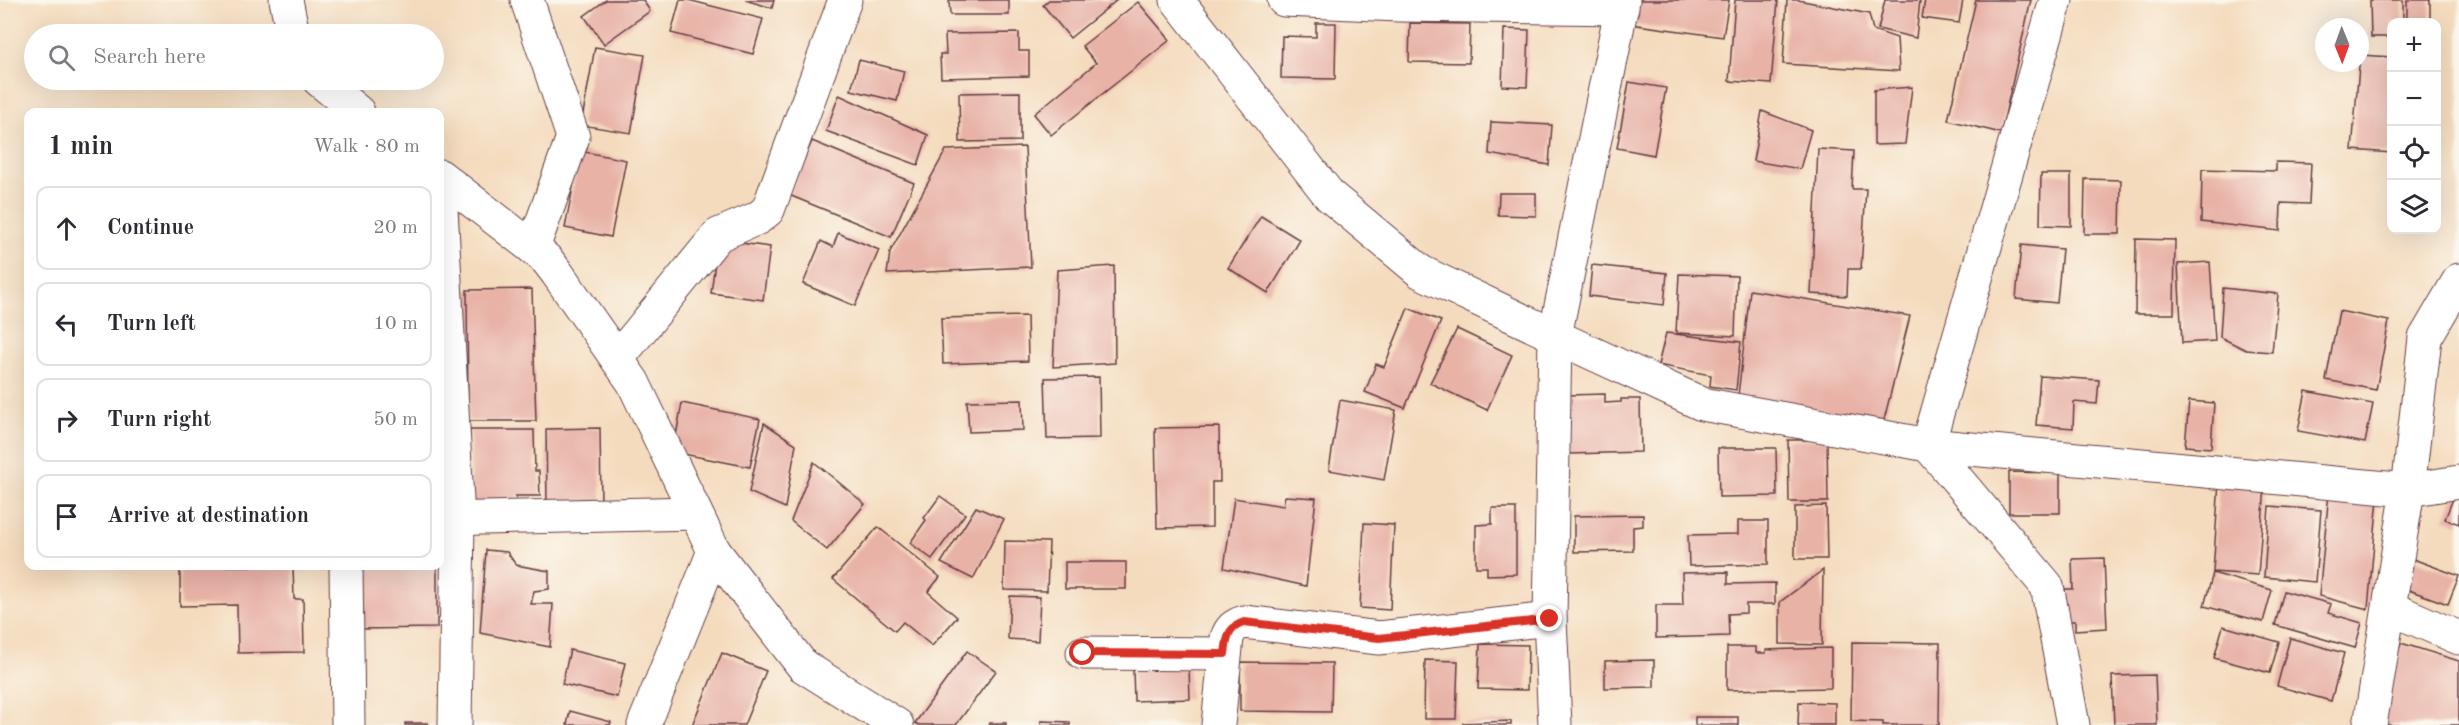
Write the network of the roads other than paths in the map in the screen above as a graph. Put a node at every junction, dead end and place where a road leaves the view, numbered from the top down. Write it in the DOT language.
graph roads {
  1 [pos="285,0"];
  2 [pos="527,0"];
  3 [pos="845,0"];
  4 [pos="1177,0"];
  5 [pos="1284,0"];
  6 [pos="2056,0"];
  7 [pos="1383,3"];
  8 [pos="1622,4"];
  9 [pos="291,24"];
  10 [pos="331,90"];
  11 [pos="353,108"];
  12 [pos="444,179"];
  13 [pos="533,248"];
  14 [pos="2459,280"];
  15 [pos="444,336"];
  16 [pos="1555,336"];
  17 [pos="617,359"];
  18 [pos="1928,445"];
  19 [pos="2459,482"];
  20 [pos="2408,490"];
  21 [pos="695,513"];
  22 [pos="449,519"];
  23 [pos="714,551"];
  24 [pos="346,570"];
  25 [pos="2391,608"];
  26 [pos="1550,619"];
  27 [pos="2459,638"];
  28 [pos="1083,653"];
  29 [pos="1225,654"];
  30 [pos="348,725"];
  31 [pos="455,725"];
  32 [pos="644,725"];
  33 [pos="897,725"];
  34 [pos="1218,725"];
  35 [pos="1555,725"];
  36 [pos="2073,725"];
  37 [pos="2370,725"];
  1 -- 9 [label="street"];
  2 -- 13 [label="street"];
  3 -- 17 [label="street"];
  4 -- 16 [label="street"];
  5 -- 7 [label="street"];
  6 -- 18 [label="street"];
  7 -- 8 [label="street"];
  8 -- 16 [label="street"];
  10 -- 11 [label="street"];
  12 -- 13 [label="street"];
  13 -- 17 [label="street"];
  14 -- 20 [label="street"];
  15 -- 22 [label="street"];
  16 -- 18 [label="street"];
  16 -- 26 [label="street"];
  17 -- 21 [label="street"];
  18 -- 20 [label="street"];
  18 -- 36 [label="street"];
  19 -- 20 [label="street"];
  20 -- 25 [label="street"];
  21 -- 22 [label="street"];
  21 -- 23 [label="street"];
  22 -- 31 [label="street"];
  23 -- 32 [label="street"];
  23 -- 33 [label="street"];
  24 -- 30 [label="street"];
  25 -- 27 [label="street"];
  25 -- 37 [label="street"];
  26 -- 29 [label="street"];
  26 -- 35 [label="street"];
  28 -- 29 [label="street"];
  29 -- 34 [label="street"];
}
